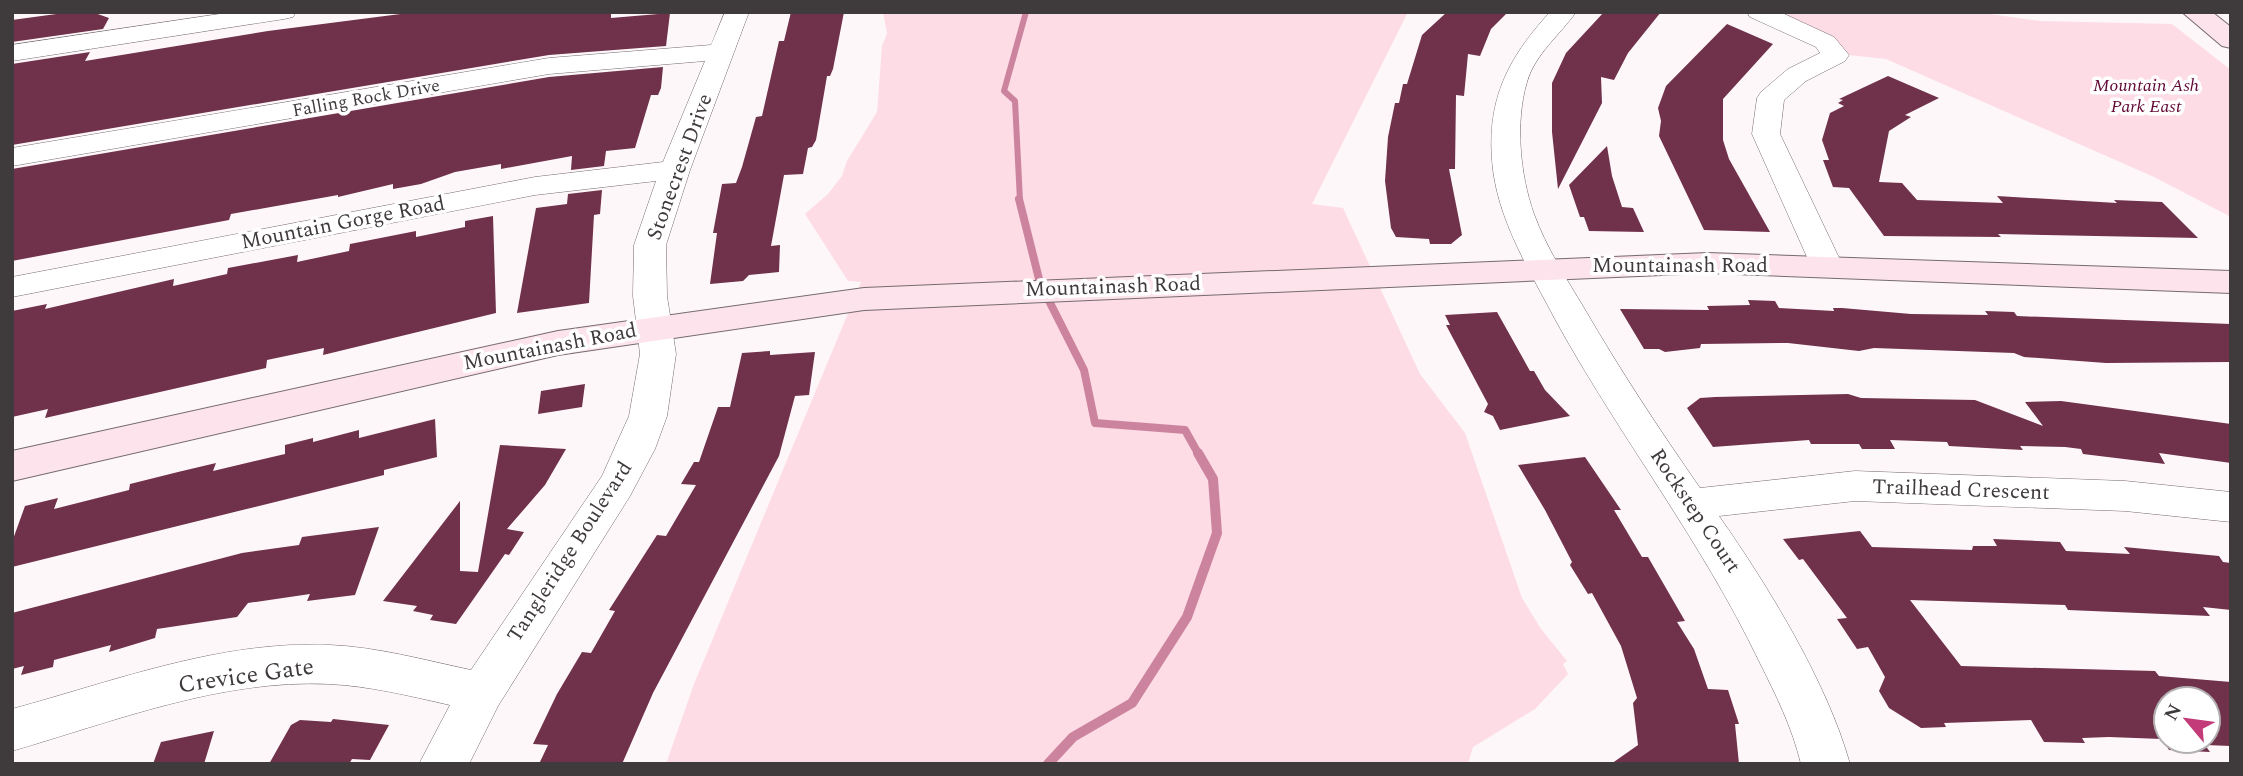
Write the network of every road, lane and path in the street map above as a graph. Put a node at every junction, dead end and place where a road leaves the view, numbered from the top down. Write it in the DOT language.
graph roads {
  1 [pos="284,12"];
  2 [pos="737,12"];
  3 [pos="1564,12"];
  4 [pos="1759,12"];
  5 [pos="2195,12"];
  6 [pos="141,23"];
  7 [pos="2231,40"];
  8 [pos="722,52"];
  9 [pos="12,53"];
  10 [pos="12,158"];
  11 [pos="676,170"];
  12 [pos="1827,266"];
  13 [pos="1544,268"];
  14 [pos="2231,282"];
  15 [pos="12,287"];
  16 [pos="654,327"];
  17 [pos="12,466"];
  18 [pos="1692,504"];
  19 [pos="2231,507"];
  20 [pos="482,692"];
  21 [pos="12,730"];
  22 [pos="443,764"];
  23 [pos="1826,764"];
  1 -- 6 [label="street"];
  2 -- 8 [label="street, Stonecrest Drive"];
  3 -- 13 [label="street, Rockstep Court"];
  4 -- 12 [label="street"];
  5 -- 7 [label="street"];
  6 -- 9 [label="street"];
  8 -- 10 [label="street, Falling Rock Drive"];
  8 -- 11 [label="street, Stonecrest Drive"];
  11 -- 15 [label="street, Mountain Gorge Road"];
  11 -- 16 [label="street, Stonecrest Drive"];
  12 -- 13 [label="street, Mountainash Road"];
  12 -- 14 [label="street, Mountainash Road"];
  13 -- 16 [label="street, Mountainash Road"];
  13 -- 18 [label="street, Rockstep Court"];
  16 -- 17 [label="street, Mountainash Road"];
  16 -- 20 [label="street, Tangleridge Boulevard"];
  18 -- 19 [label="street, Trailhead Crescent"];
  18 -- 23 [label="street, Rockstep Court"];
  20 -- 21 [label="street, Crevice Gate"];
  20 -- 22 [label="street, Tangleridge Boulevard"];
}
